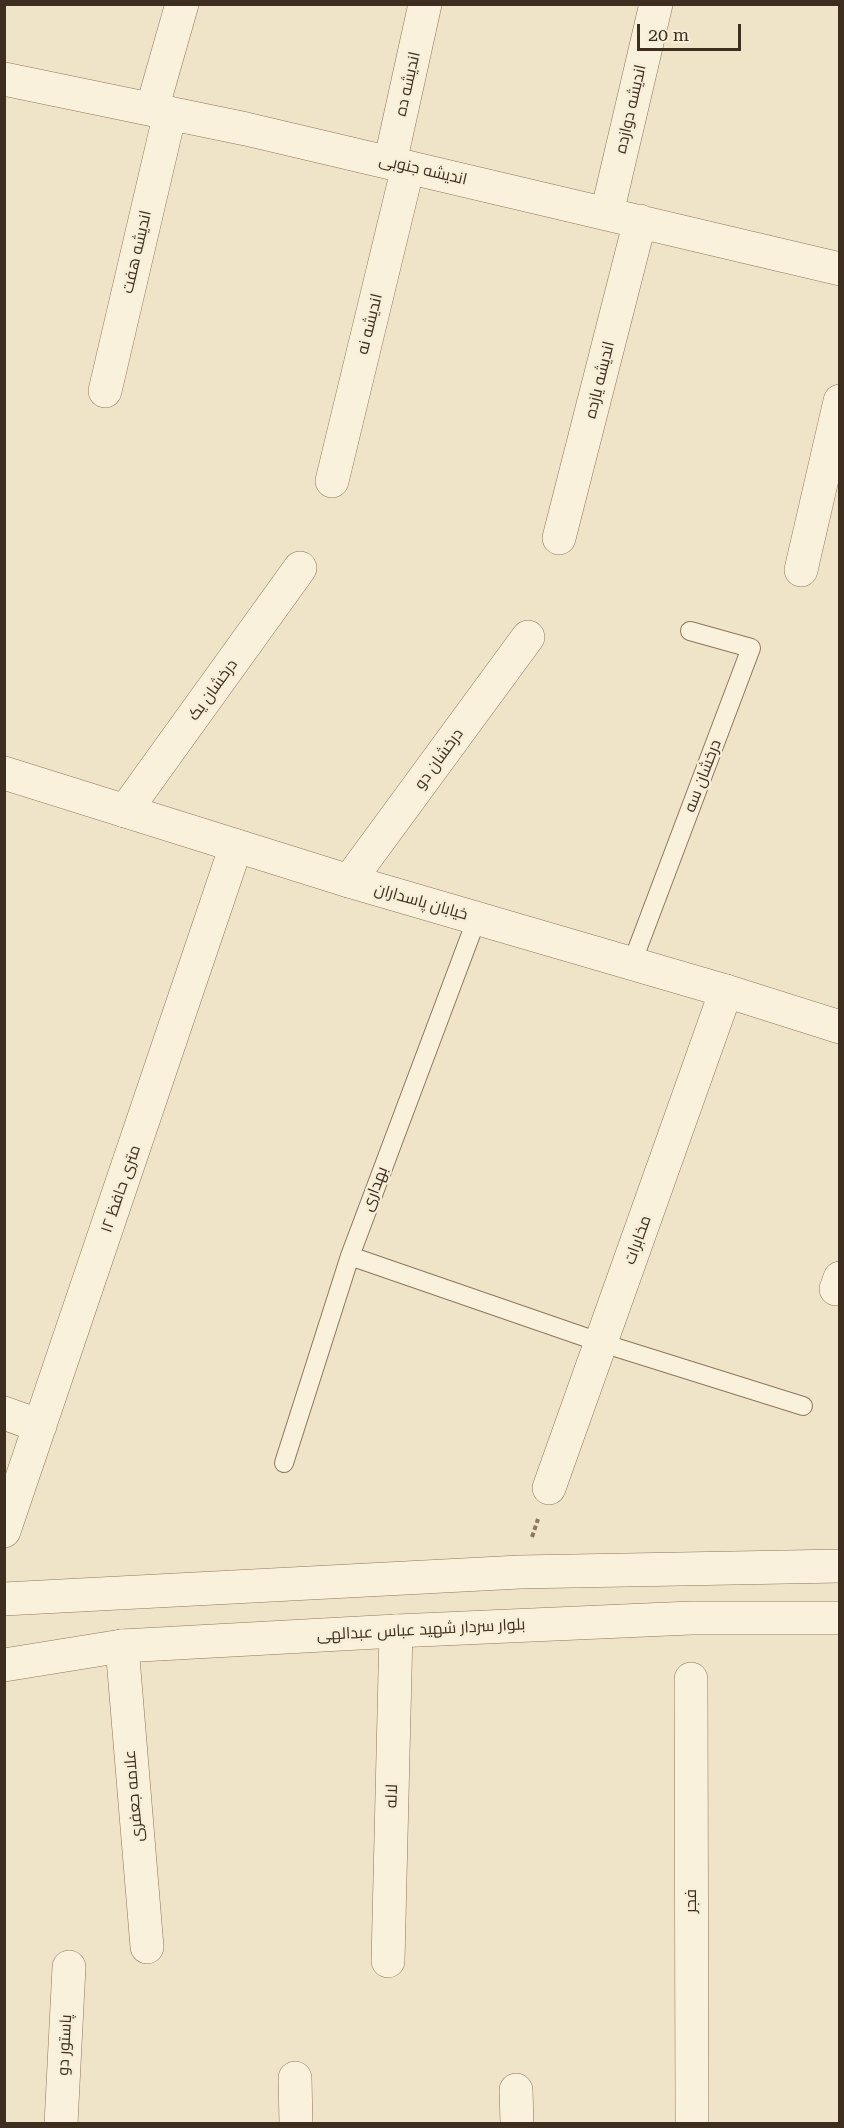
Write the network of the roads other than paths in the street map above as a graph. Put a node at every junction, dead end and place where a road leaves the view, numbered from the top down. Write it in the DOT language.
graph roads {
  1 [pos="182,4"];
  2 [pos="425,4"];
  3 [pos="656,4"];
  4 [pos="4,79"];
  5 [pos="161,111"];
  6 [pos="399,165"];
  7 [pos="607,213"];
  8 [pos="640,221"];
  9 [pos="839,264"];
  10 [pos="105,391"];
  11 [pos="840,401"];
  12 [pos="332,481"];
  13 [pos="559,538"];
  14 [pos="300,568"];
  15 [pos="801,570"];
  16 [pos="690,631"];
  17 [pos="528,637"];
  18 [pos="4,773"];
  19 [pos="125,811"];
  20 [pos="236,846"];
  21 [pos="349,881"];
  22 [pos="477,918"];
  23 [pos="632,963"];
  24 [pos="726,991"];
  25 [pos="840,1027"];
  26 [pos="350,1256"];
  27 [pos="602,1344"];
  28 [pos="803,1406"];
  29 [pos="4,1413"];
  30 [pos="40,1426"];
  31 [pos="284,1464"];
  32 [pos="549,1488"];
  33 [pos="4,1531"];
  34 [pos="840,1566"];
  35 [pos="4,1599"];
  36 [pos="840,1618"];
  37 [pos="396,1631"];
  38 [pos="122,1646"];
  39 [pos="4,1665"];
  40 [pos="691,1679"];
  41 [pos="147,1947"];
  42 [pos="388,1961"];
  43 [pos="69,1967"];
  44 [pos="295,2078"];
  45 [pos="516,2090"];
  46 [pos="61,2124"];
  47 [pos="296,2124"];
  48 [pos="517,2124"];
  49 [pos="692,2124"];
  1 -- 5 [label="street, اندیشه هفت"];
  2 -- 6 [label="street, اندیشه ده"];
  3 -- 7 [label="street, اندیشه دوازده"];
  4 -- 5 [label="street, اندیشه جنوبی"];
  5 -- 6 [label="street, اندیشه جنوبی"];
  5 -- 10 [label="street, اندیشه هفت"];
  6 -- 7 [label="street, اندیشه جنوبی"];
  6 -- 12 [label="street, اندیشه نه"];
  7 -- 8 [label="street, اندیشه جنوبی"];
  8 -- 9 [label="street, اندیشه جنوبی"];
  8 -- 13 [label="street, اندیشه یازده"];
  11 -- 15 [label="street"];
  14 -- 19 [label="street, درخشان یک"];
  16 -- 23 [label="lane, درخشان سه"];
  17 -- 21 [label="street, درخشان دو"];
  18 -- 19 [label="street, خیابان پاسداران"];
  19 -- 20 [label="street, خیابان پاسداران"];
  20 -- 21 [label="street, خیابان پاسداران"];
  20 -- 30 [label="street, ۱۲ متری حافظ"];
  21 -- 22 [label="street, خیابان پاسداران"];
  22 -- 23 [label="street, خیابان پاسداران"];
  22 -- 26 [label="lane, بهداری"];
  23 -- 24 [label="street, خیابان پاسداران"];
  24 -- 25 [label="street, خیابان پاسداران"];
  24 -- 27 [label="street, مخابرات"];
  26 -- 27 [label="lane"];
  26 -- 31 [label="lane, بهداری"];
  27 -- 28 [label="lane"];
  27 -- 32 [label="street, مخابرات"];
  29 -- 30 [label="street"];
  30 -- 33 [label="street, ۱۲ متری حافظ"];
  34 -- 35 [label="street"];
  36 -- 37 [label="street, بلوار سردار شهید عباس عبدالهی"];
  37 -- 38 [label="street, بلوار سردار شهید عباس عبدالهی"];
  37 -- 42 [label="street, لاله"];
  38 -- 39 [label="street, بلوار سردار شهید عباس عبدالهی"];
  38 -- 41 [label="street, علامه جعفری"];
  40 -- 49 [label="street, فجر"];
  43 -- 46 [label="street, پاستور دو"];
  44 -- 47 [label="street"];
  45 -- 48 [label="street"];
}
